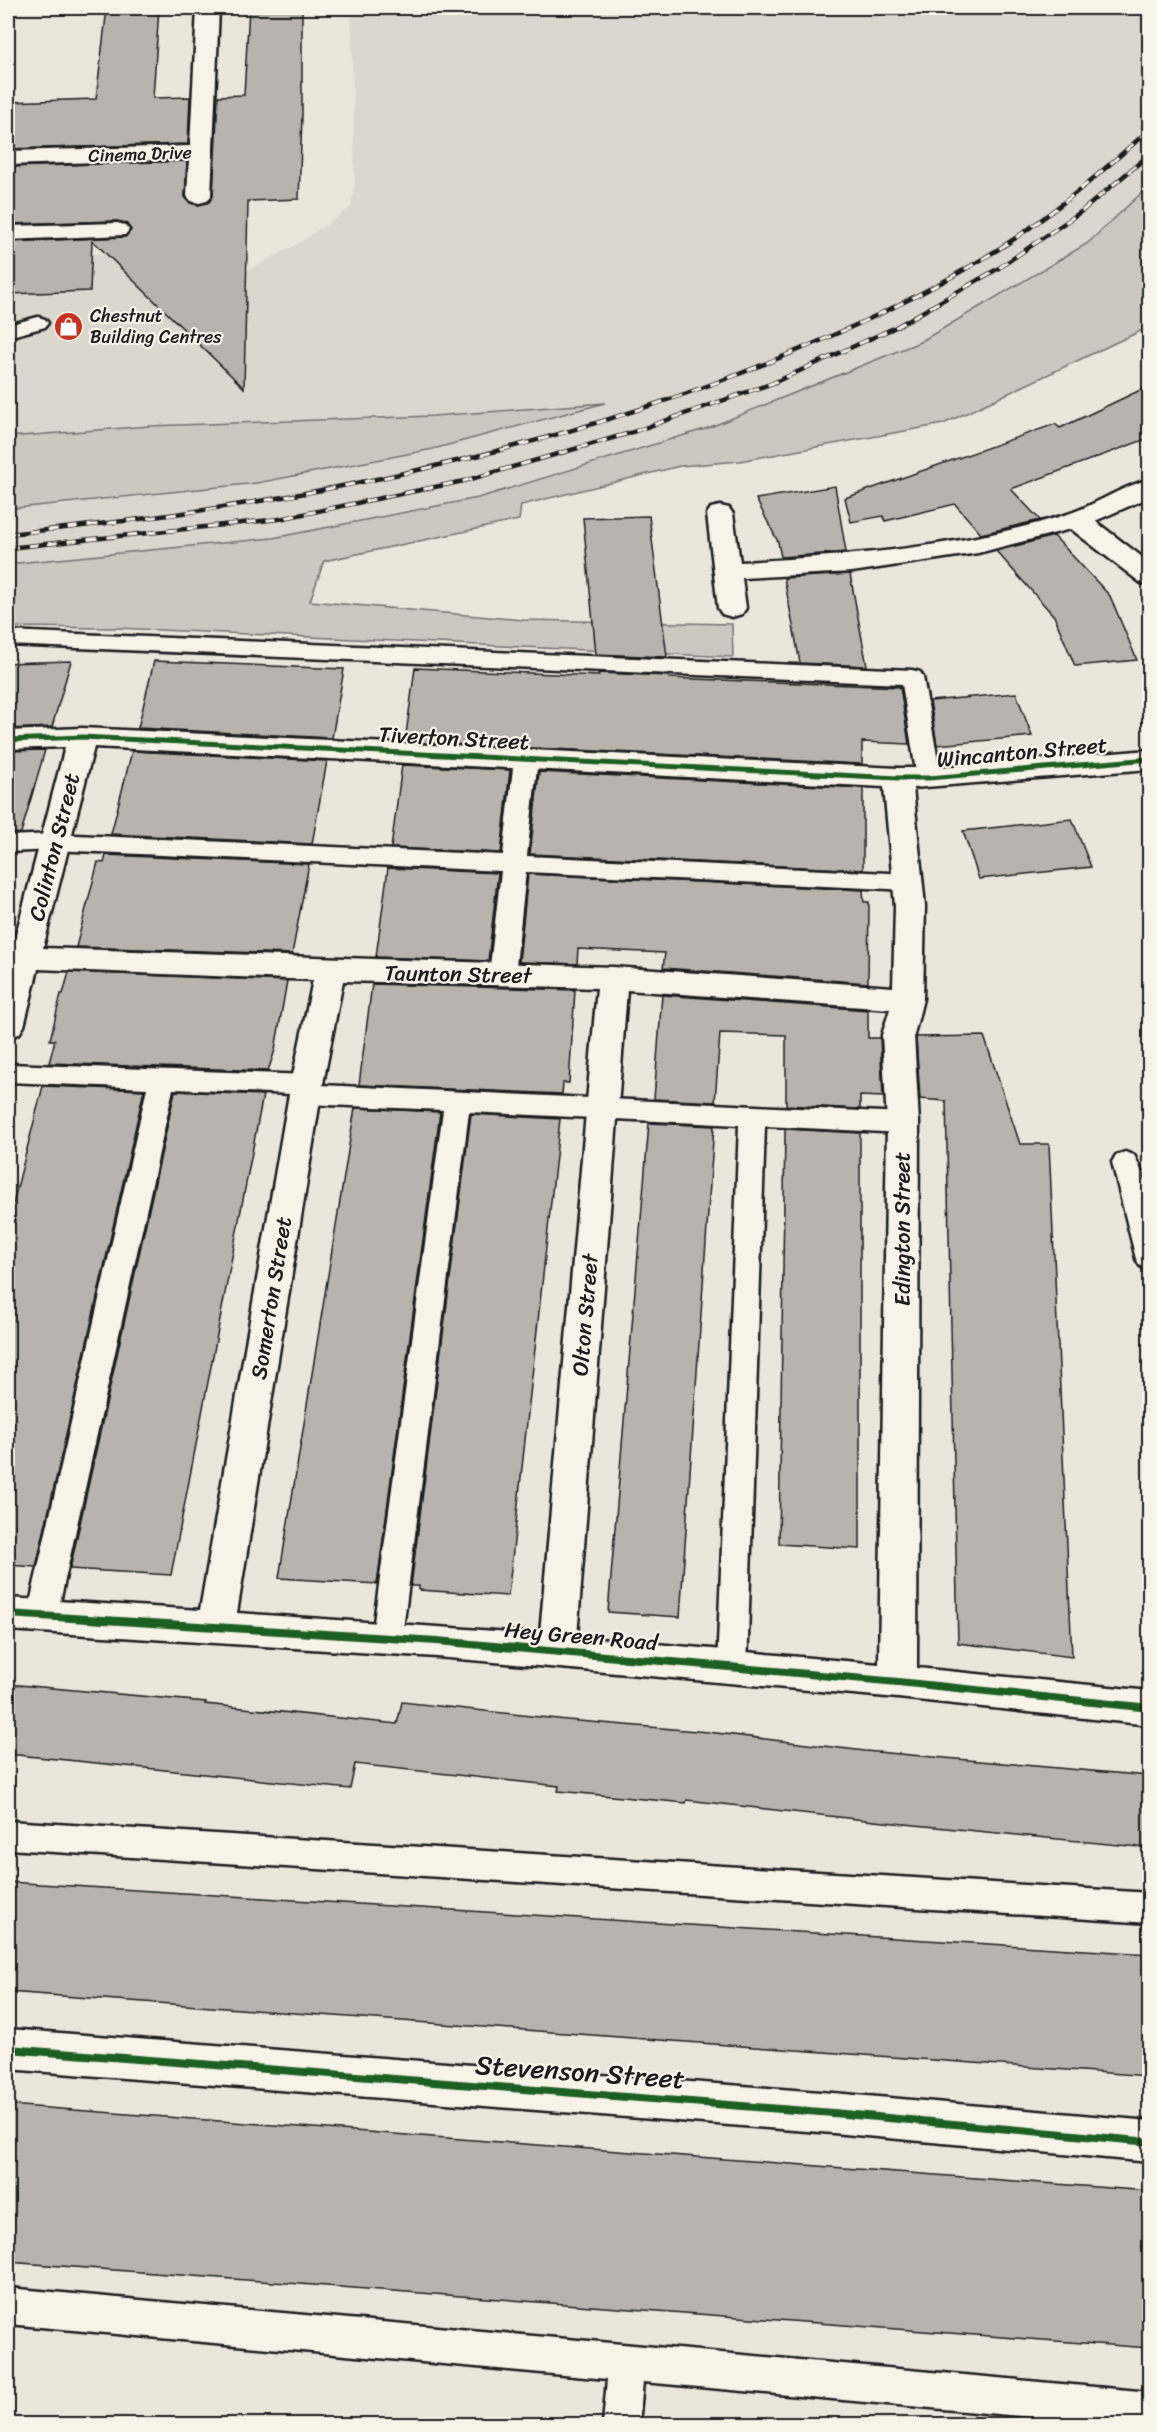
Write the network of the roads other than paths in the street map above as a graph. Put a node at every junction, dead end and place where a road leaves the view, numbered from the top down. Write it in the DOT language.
graph roads {
  1 [pos="208,8"];
  2 [pos="201,152"];
  3 [pos="8,158"];
  4 [pos="199,196"];
  5 [pos="117,230"];
  6 [pos="8,233"];
  7 [pos="38,323"];
  8 [pos="8,331"];
  9 [pos="1149,487"];
  10 [pos="720,514"];
  11 [pos="1076,520"];
  12 [pos="728,571"];
  13 [pos="1149,577"];
  14 [pos="732,608"];
  15 [pos="8,638"];
  16 [pos="82,737"];
  17 [pos="8,740"];
  18 [pos="526,759"];
  19 [pos="1149,759"];
  20 [pos="914,778"];
  21 [pos="54,842"];
  22 [pos="8,844"];
  23 [pos="516,864"];
  24 [pos="910,882"];
  25 [pos="17,957"];
  26 [pos="330,970"];
  27 [pos="502,975"];
  28 [pos="614,978"];
  29 [pos="908,999"];
  30 [pos="8,1026"];
  31 [pos="8,1073"];
  32 [pos="162,1079"];
  33 [pos="307,1089"];
  34 [pos="457,1101"];
  35 [pos="602,1108"];
  36 [pos="752,1116"];
  37 [pos="903,1122"];
  38 [pos="1125,1162"];
  39 [pos="1149,1259"];
  40 [pos="25,1615"];
  41 [pos="216,1627"];
  42 [pos="387,1637"];
  43 [pos="557,1652"];
  44 [pos="732,1669"];
  45 [pos="898,1682"];
  46 [pos="1149,1708"];
  47 [pos="8,1835"];
  48 [pos="1149,1908"];
  49 [pos="8,2049"];
  50 [pos="1149,2142"];
  51 [pos="8,2306"];
  52 [pos="626,2363"];
  53 [pos="1149,2410"];
  54 [pos="621,2424"];
  1 -- 2 [label="street, Cinema Drive"];
  2 -- 3 [label="street, Cinema Drive"];
  2 -- 4 [label="street"];
  5 -- 6 [label="street"];
  7 -- 8 [label="lane"];
  9 -- 11 [label="street"];
  10 -- 12 [label="street"];
  11 -- 12 [label="street"];
  11 -- 13 [label="street"];
  12 -- 14 [label="street"];
  15 -- 20 [label="lane"];
  16 -- 17 [label="street, Tiverton Street"];
  16 -- 18 [label="street, Tiverton Street"];
  16 -- 21 [label="street, Colinton Street"];
  18 -- 20 [label="street, Tiverton Street"];
  18 -- 23 [label="lane"];
  19 -- 20 [label="street, Wincanton Street"];
  20 -- 24 [label="street, Edington Street"];
  21 -- 22 [label="lane"];
  21 -- 23 [label="lane"];
  21 -- 25 [label="street, Colinton Street"];
  23 -- 24 [label="lane"];
  23 -- 27 [label="lane"];
  24 -- 29 [label="street, Edington Street"];
  25 -- 26 [label="street, Taunton Street"];
  25 -- 30 [label="street, Colinton Street"];
  26 -- 27 [label="street, Taunton Street"];
  26 -- 33 [label="street, Somerton Street"];
  27 -- 28 [label="street, Taunton Street"];
  28 -- 29 [label="street, Taunton Street"];
  28 -- 35 [label="street, Olton Street"];
  29 -- 37 [label="street, Edington Street"];
  31 -- 32 [label="lane"];
  32 -- 33 [label="lane"];
  32 -- 40 [label="lane"];
  33 -- 34 [label="lane"];
  33 -- 41 [label="street, Somerton Street"];
  34 -- 35 [label="lane"];
  34 -- 42 [label="lane"];
  35 -- 36 [label="lane"];
  35 -- 43 [label="street, Olton Street"];
  36 -- 37 [label="lane"];
  36 -- 44 [label="lane"];
  37 -- 45 [label="street, Edington Street"];
  38 -- 39 [label="lane"];
  40 -- 41 [label="street, Hey Green Road"];
  41 -- 42 [label="street, Hey Green Road"];
  42 -- 43 [label="street, Hey Green Road"];
  43 -- 44 [label="street, Hey Green Road"];
  44 -- 45 [label="street, Hey Green Road"];
  45 -- 46 [label="street, Hey Green Road"];
  47 -- 48 [label="lane"];
  49 -- 50 [label="street, Stevenson Street"];
  51 -- 52 [label="lane"];
  52 -- 53 [label="lane"];
  52 -- 54 [label="lane"];
}
